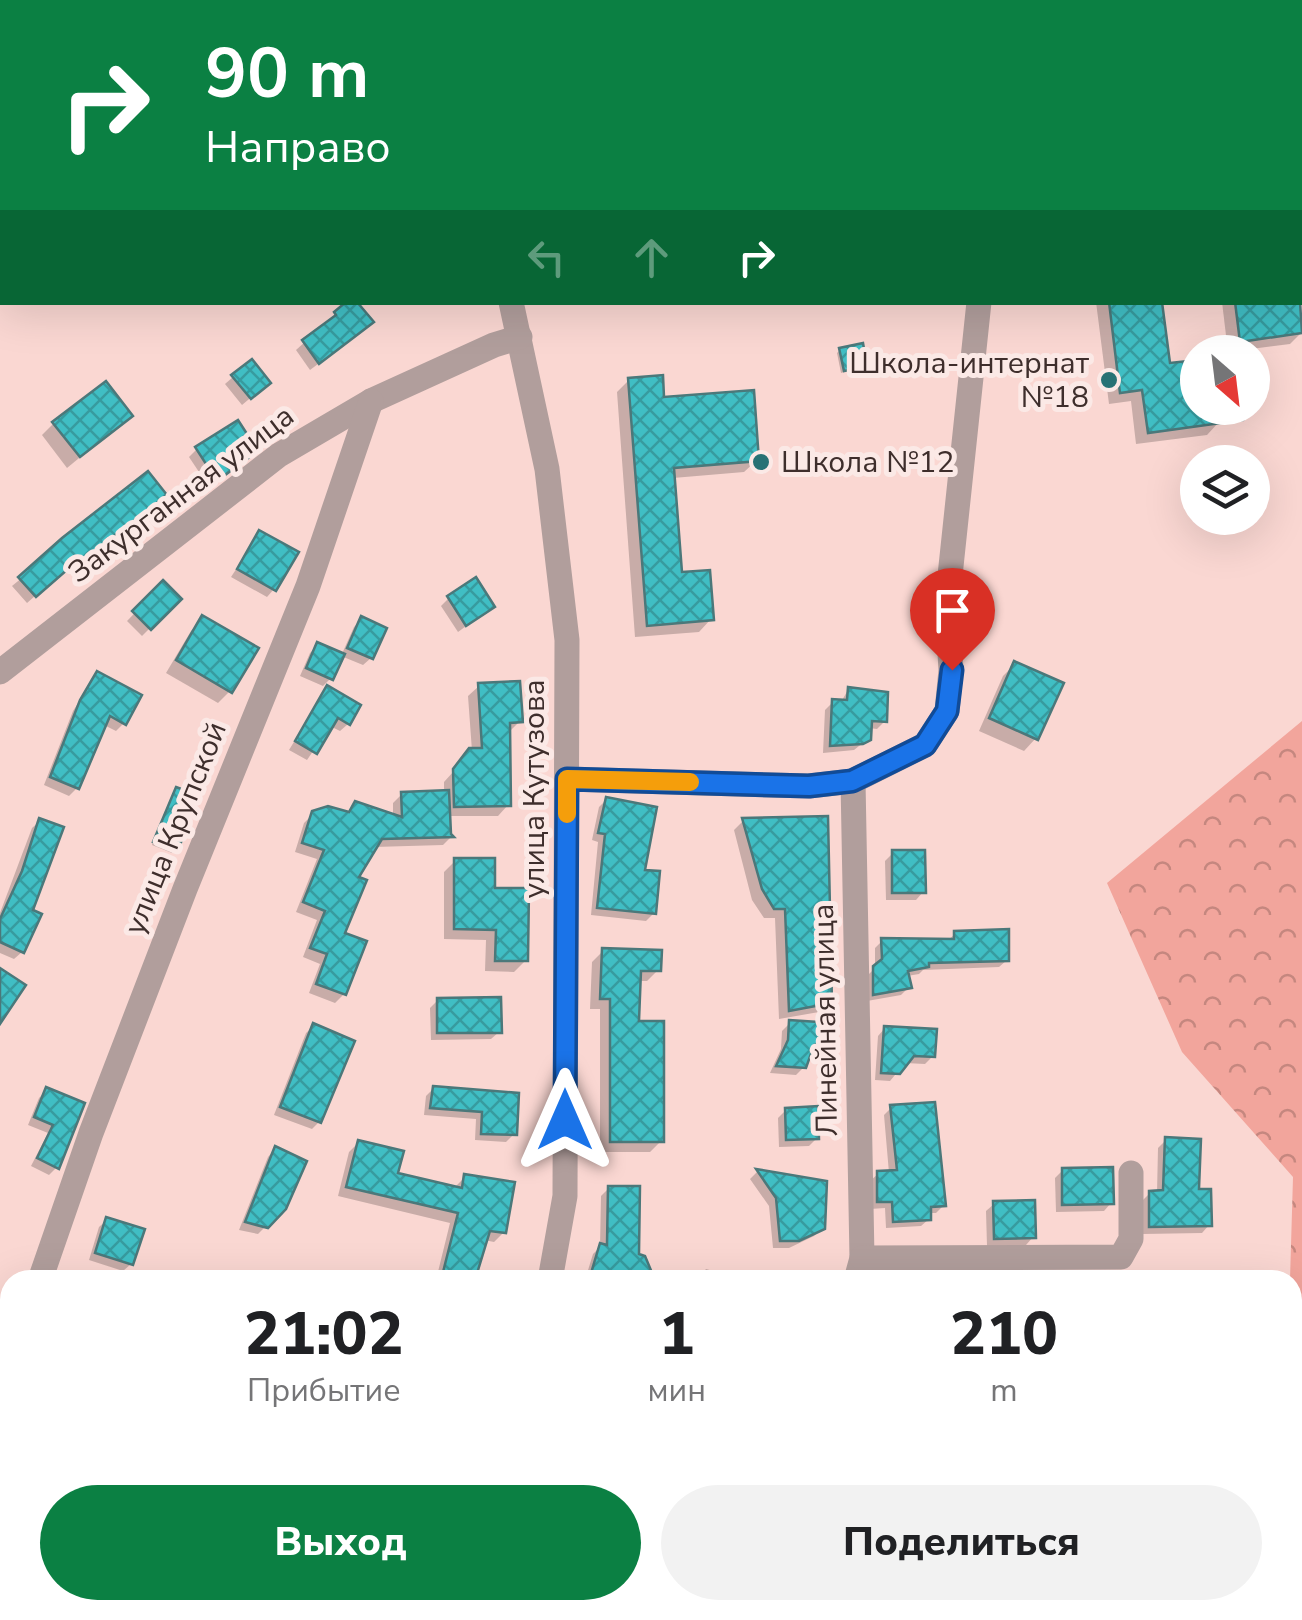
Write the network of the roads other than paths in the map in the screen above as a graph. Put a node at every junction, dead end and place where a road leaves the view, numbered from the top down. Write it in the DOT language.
graph roads {
  1 [pos="512,305"];
  2 [pos="979,305"];
  3 [pos="520,337"];
  4 [pos="371,400"];
  5 [pos="0,672"];
  6 [pos="567,779"];
  7 [pos="852,781"];
  8 [pos="1132,1173"];
  9 [pos="859,1269"];
  10 [pos="43,1270"];
  11 [pos="552,1270"];
  1 -- 3 [label="street, улица Кутузова"];
  2 -- 7 [label="street"];
  3 -- 4 [label="street, Закурганная улица"];
  3 -- 6 [label="street, улица Кутузова"];
  4 -- 5 [label="street, Закурганная улица"];
  4 -- 10 [label="street, улица Крупской"];
  6 -- 7 [label="street"];
  6 -- 11 [label="street, улица Кутузова"];
  7 -- 9 [label="street, Линейная улица"];
  8 -- 9 [label="street, Линейная улица"];
}
